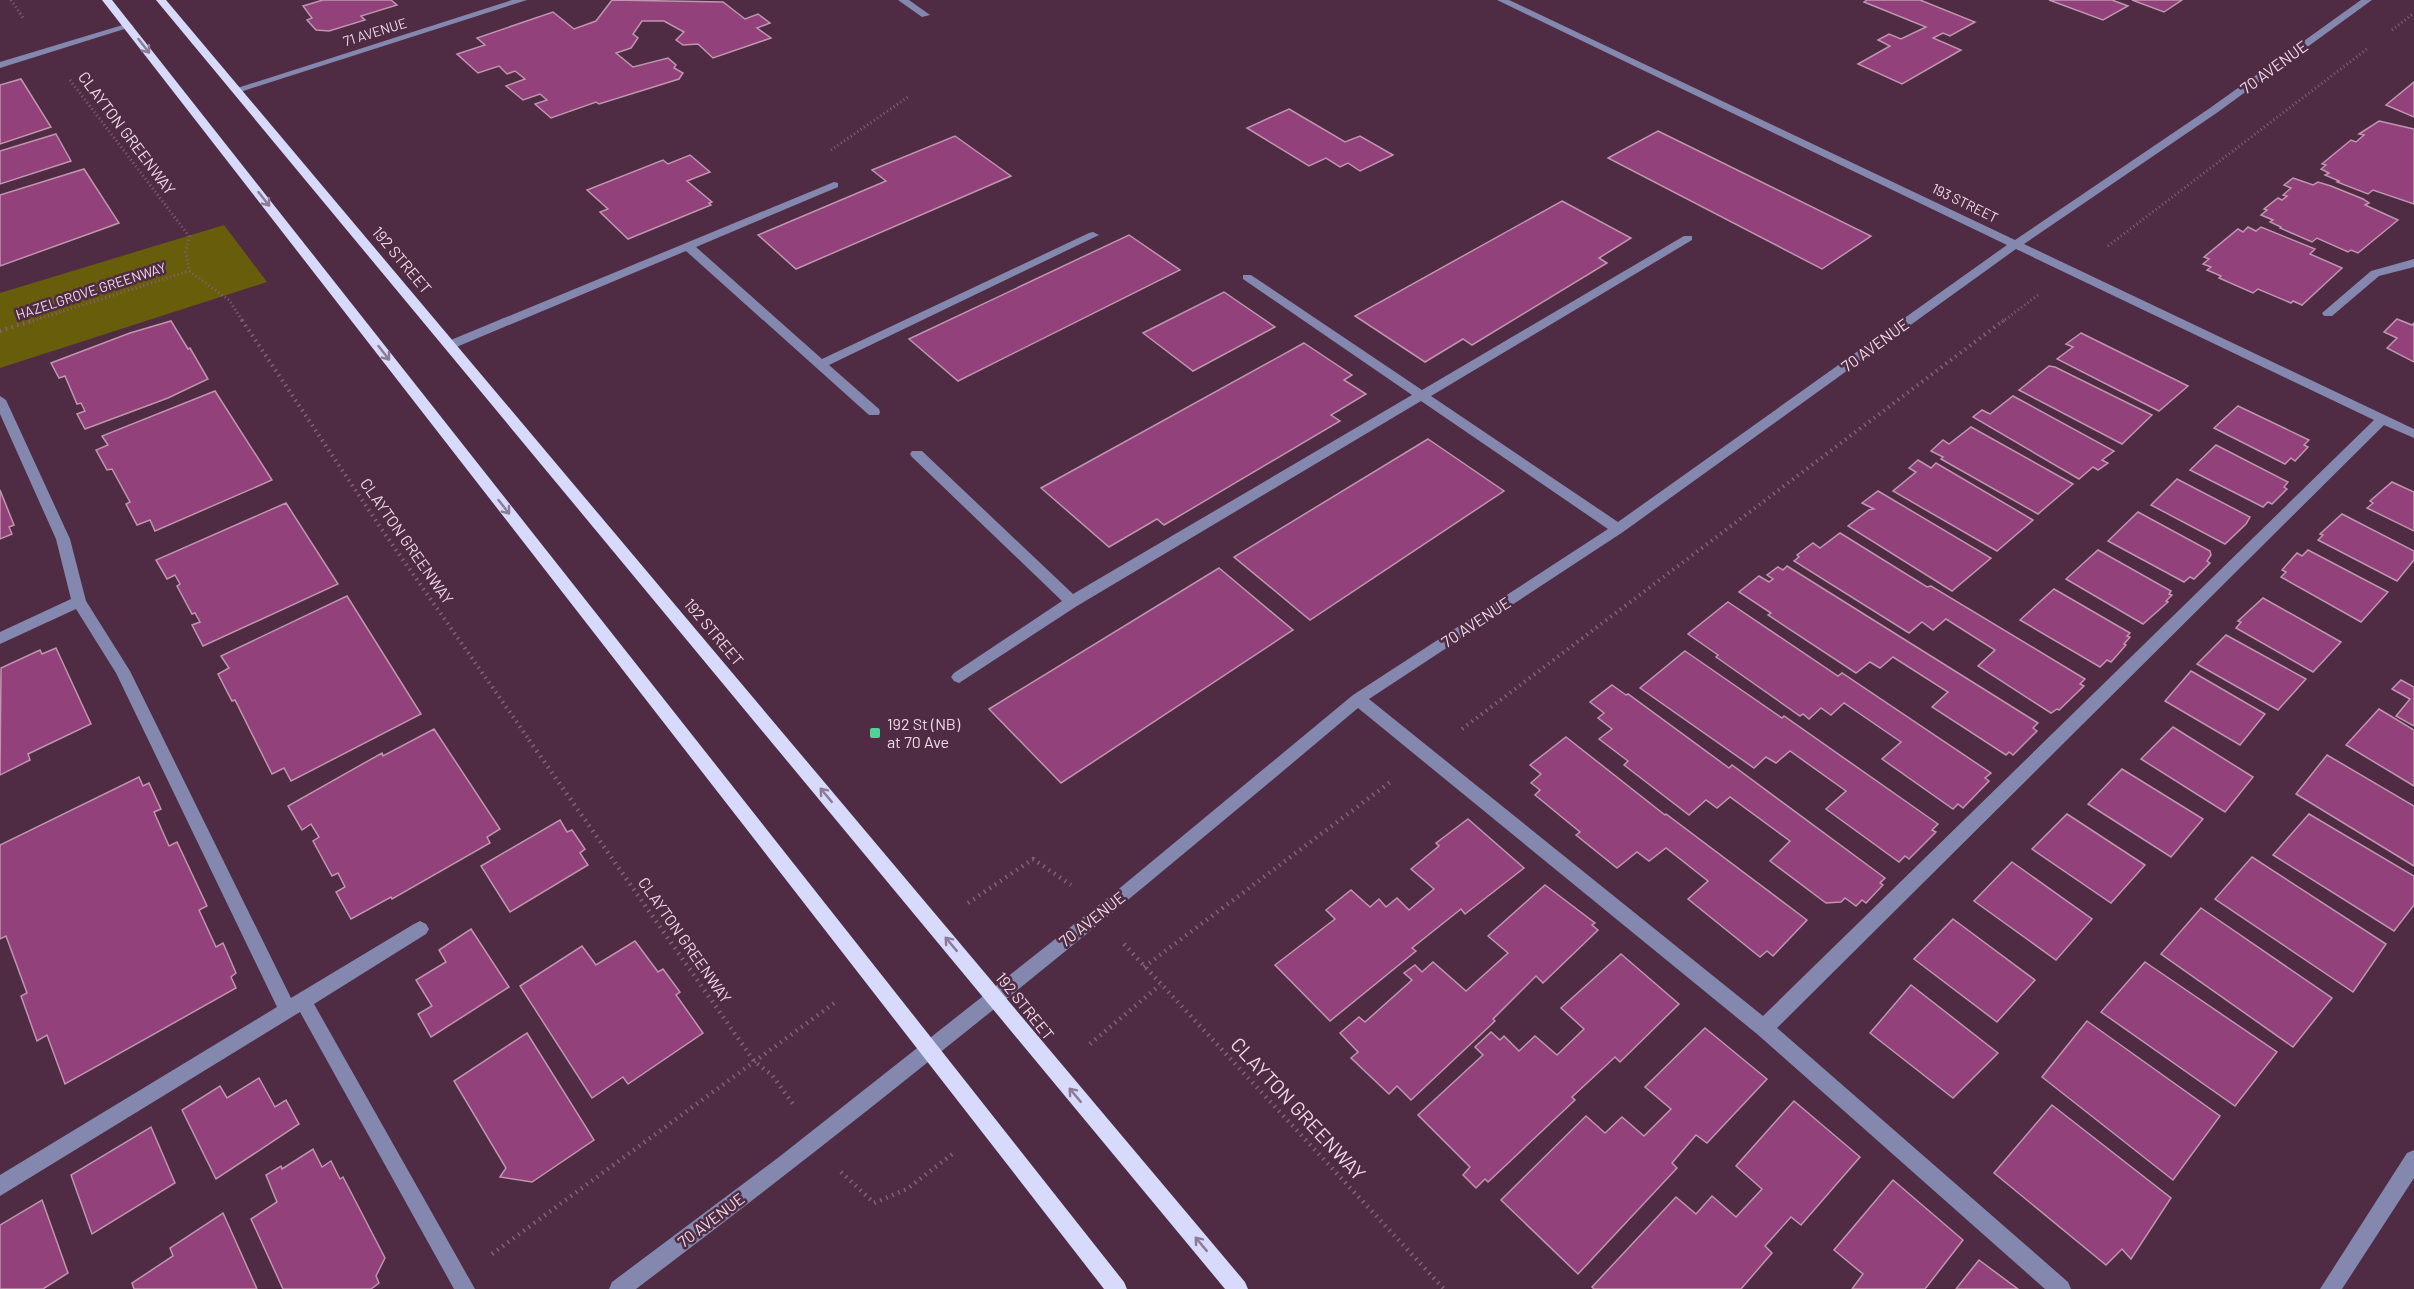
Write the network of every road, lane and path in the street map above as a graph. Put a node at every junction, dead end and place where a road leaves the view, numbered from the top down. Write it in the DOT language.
graph roads {
  1 [pos="11,0"];
  2 [pos="107,0"];
  3 [pos="161,0"];
  4 [pos="522,0"];
  5 [pos="903,0"];
  6 [pos="1502,0"];
  7 [pos="2367,0"];
  8 [pos="2414,14"];
  9 [pos="925,15"];
  10 [pos="129,26"];
  11 [pos="2386,35"];
  12 [pos="2367,49"];
  13 [pos="47,51"];
  14 [pos="0,65"];
  15 [pos="236,90"];
  16 [pos="834,185"];
  17 [pos="1093,235"];
  18 [pos="1688,238"];
  19 [pos="2016,244"];
  20 [pos="688,246"];
  21 [pos="2106,248"];
  22 [pos="2412,265"];
  23 [pos="189,270"];
  24 [pos="1247,277"];
  25 [pos="2044,291"];
  26 [pos="2328,313"];
  27 [pos="0,331"];
  28 [pos="450,345"];
  29 [pos="821,364"];
  30 [pos="1421,395"];
  31 [pos="0,400"];
  32 [pos="874,412"];
  33 [pos="2383,419"];
  34 [pos="2414,434"];
  35 [pos="916,454"];
  36 [pos="1618,529"];
  37 [pos="1072,602"];
  38 [pos="79,603"];
  39 [pos="0,638"];
  40 [pos="959,677"];
  41 [pos="1358,699"];
  42 [pos="1426,755"];
  43 [pos="1000,880"];
  44 [pos="1066,880"];
  45 [pos="420,929"];
  46 [pos="1129,949"];
  47 [pos="1144,967"];
  48 [pos="1161,985"];
  49 [pos="995,996"];
  50 [pos="295,1006"];
  51 [pos="1112,1027"];
  52 [pos="1764,1028"];
  53 [pos="798,1030"];
  54 [pos="930,1050"];
  55 [pos="753,1061"];
  56 [pos="784,1092"];
  57 [pos="2414,1160"];
  58 [pos="846,1179"];
  59 [pos="0,1186"];
  60 [pos="907,1189"];
  61 [pos="462,1284"];
  62 [pos="619,1289"];
  63 [pos="1117,1289"];
  64 [pos="1238,1289"];
  65 [pos="1444,1289"];
  66 [pos="2061,1289"];
  67 [pos="2330,1289"];
  1 -- 13 [label="path, CLAYTON GREENWAY"];
  2 -- 10 [label="main road"];
  3 -- 15 [label="main road, 192 STREET"];
  4 -- 15 [label="street, 71 AVENUE"];
  5 -- 9 [label="street"];
  6 -- 19 [label="street, 193 STREET"];
  7 -- 19 [label="street, 70 AVENUE"];
  8 -- 11 [label="path"];
  10 -- 13 [label="street"];
  10 -- 54 [label="main road, one-way"];
  12 -- 21 [label="path"];
  13 -- 14 [label="street"];
  13 -- 23 [label="path, CLAYTON GREENWAY"];
  15 -- 28 [label="main road, 192 STREET"];
  16 -- 20 [label="street"];
  17 -- 29 [label="street"];
  18 -- 30 [label="street"];
  19 -- 33 [label="street, 193 STREET"];
  19 -- 36 [label="street, 70 AVENUE"];
  20 -- 28 [label="street"];
  20 -- 29 [label="street"];
  22 -- 26 [label="street"];
  23 -- 27 [label="path, HAZELGROVE GREENWAY"];
  23 -- 55 [label="path, CLAYTON GREENWAY"];
  24 -- 30 [label="street"];
  25 -- 42 [label="path"];
  49 -- 28 [label="main road, 192 STREET, one-way"];
  29 -- 32 [label="street"];
  30 -- 36 [label="street"];
  30 -- 37 [label="street"];
  31 -- 38 [label="street"];
  33 -- 34 [label="street, 193 STREET"];
  33 -- 52 [label="street"];
  35 -- 37 [label="street"];
  36 -- 41 [label="street, 70 AVENUE"];
  37 -- 40 [label="street"];
  38 -- 39 [label="street"];
  38 -- 50 [label="street"];
  41 -- 42 [label="street"];
  41 -- 49 [label="street, 70 AVENUE"];
  42 -- 47 [label="path"];
  42 -- 52 [label="street"];
  43 -- 44 [label="path"];
  45 -- 50 [label="street"];
  46 -- 47 [label="path, CLAYTON GREENWAY"];
  47 -- 48 [label="path, CLAYTON GREENWAY"];
  48 -- 51 [label="path"];
  48 -- 65 [label="path, CLAYTON GREENWAY"];
  49 -- 54 [label="street, 70 AVENUE"];
  64 -- 49 [label="main road, 192 STREET, one-way"];
  50 -- 59 [label="street"];
  50 -- 61 [label="street"];
  52 -- 66 [label="street"];
  53 -- 55 [label="path"];
  54 -- 62 [label="street, 70 AVENUE"];
  54 -- 63 [label="main road"];
  55 -- 56 [label="path, CLAYTON GREENWAY"];
  55 -- 61 [label="path"];
  57 -- 67 [label="street"];
  58 -- 60 [label="path"];
}
